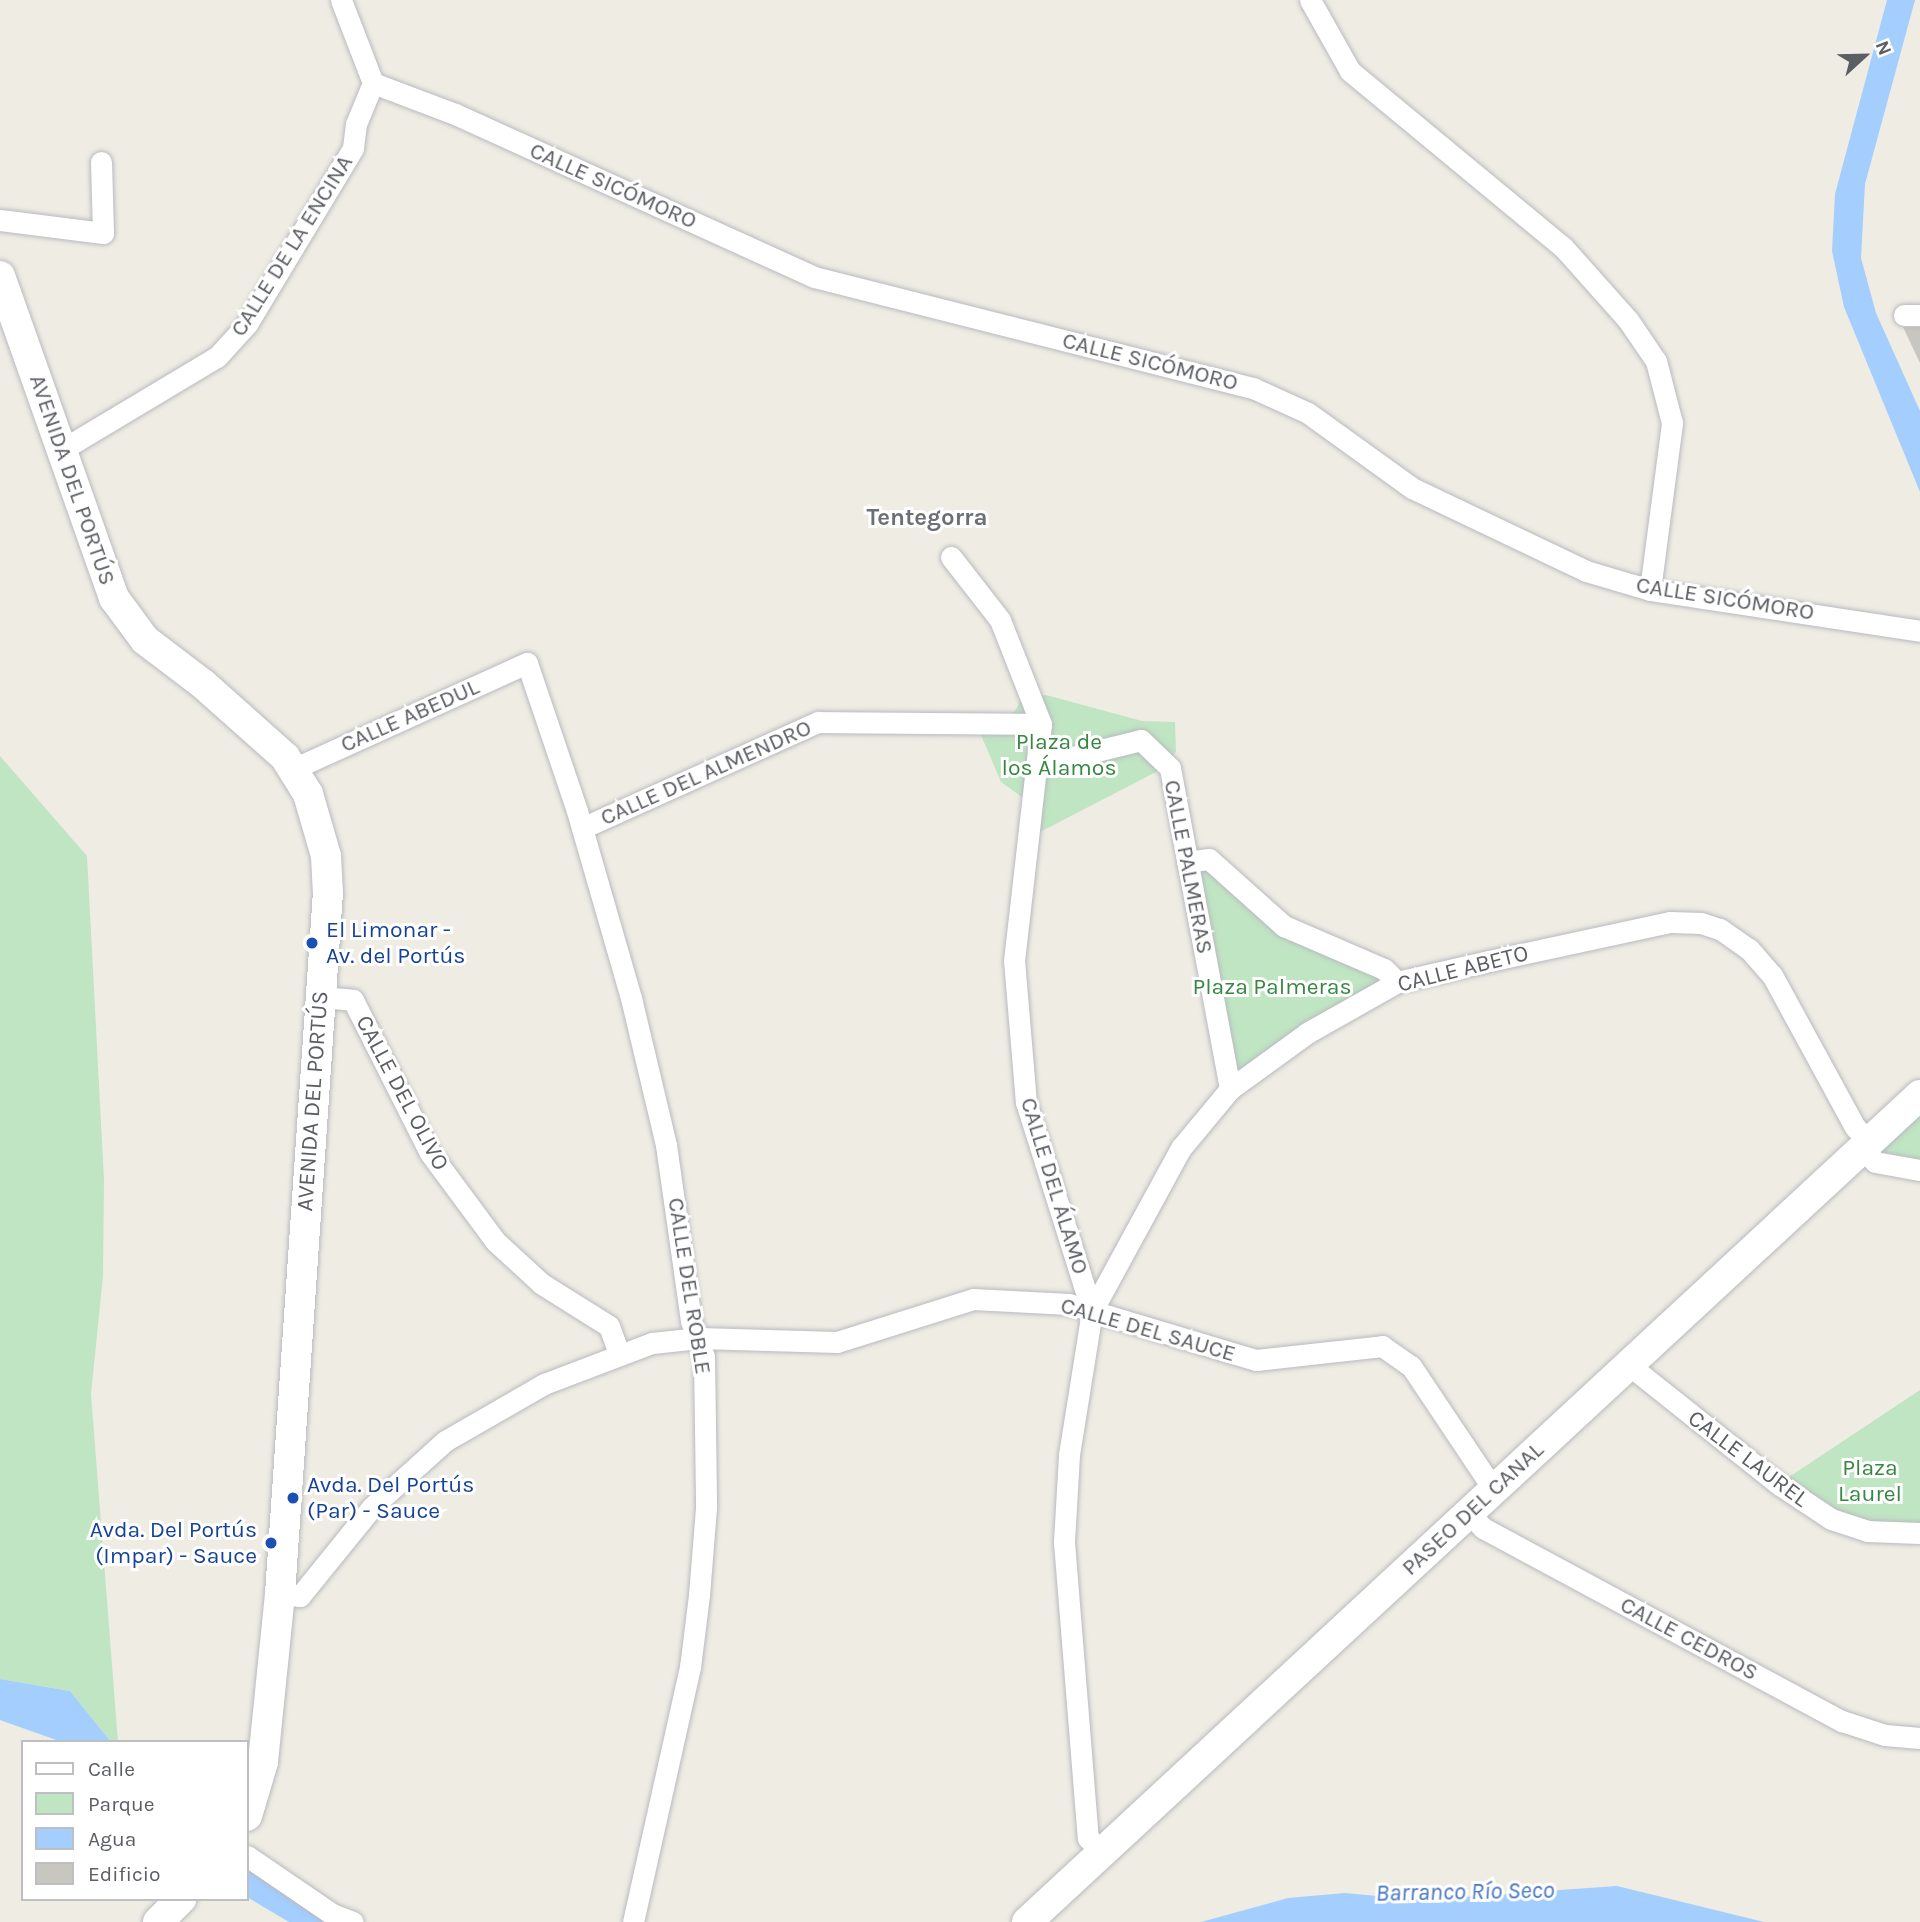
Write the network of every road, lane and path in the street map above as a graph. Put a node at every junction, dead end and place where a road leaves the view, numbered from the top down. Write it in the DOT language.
graph roads {
  1 [pos="1310,0"];
  2 [pos="345,1"];
  3 [pos="373,83"];
  4 [pos="101,162"];
  5 [pos="0,220"];
  6 [pos="0,276"];
  7 [pos="63,449"];
  8 [pos="951,557"];
  9 [pos="1650,590"];
  10 [pos="1920,631"];
  11 [pos="527,663"];
  12 [pos="1041,724"];
  13 [pos="1040,765"];
  14 [pos="293,769"];
  15 [pos="582,828"];
  16 [pos="1187,862"];
  17 [pos="1397,982"];
  18 [pos="321,997"];
  19 [pos="1230,1089"];
  20 [pos="1920,1096"];
  21 [pos="1866,1145"];
  22 [pos="1920,1170"];
  23 [pos="1092,1311"];
  24 [pos="699,1338"];
  25 [pos="619,1353"];
  26 [pos="1629,1365"];
  27 [pos="1494,1490"];
  28 [pos="1469,1513"];
  29 [pos="1920,1533"];
  30 [pos="280,1594"];
  31 [pos="1920,1738"];
  32 [pos="248,1813"];
  33 [pos="1102,1852"];
  34 [pos="248,1857"];
  35 [pos="179,1901"];
  36 [pos="158,1922"];
  37 [pos="353,1922"];
  38 [pos="633,1922"];
  39 [pos="1027,1922"];
  1 -- 9 [label="street"];
  2 -- 3 [label="street"];
  3 -- 7 [label="street, CALLE DE LA ENCINA"];
  3 -- 9 [label="street, CALLE SICÓMORO"];
  4 -- 5 [label="street"];
  6 -- 7 [label="main road, AVENIDA DEL PORTÚS"];
  7 -- 14 [label="main road, AVENIDA DEL PORTÚS"];
  8 -- 12 [label="street"];
  9 -- 10 [label="street, CALLE SICÓMORO"];
  11 -- 14 [label="street, CALLE ABEDUL"];
  11 -- 15 [label="street, CALLE DEL ROBLE"];
  12 -- 13 [label="street"];
  12 -- 15 [label="street, CALLE DEL ALMENDRO"];
  13 -- 16 [label="street, CALLE PALMERAS"];
  13 -- 23 [label="street, CALLE DEL ÁLAMO"];
  14 -- 18 [label="main road, AVENIDA DEL PORTÚS"];
  15 -- 24 [label="street, CALLE DEL ROBLE"];
  16 -- 17 [label="street"];
  16 -- 19 [label="street, CALLE PALMERAS"];
  17 -- 19 [label="street, CALLE ABETO"];
  17 -- 21 [label="street, CALLE ABETO"];
  18 -- 25 [label="street, CALLE DEL OLIVO"];
  18 -- 30 [label="main road, AVENIDA DEL PORTÚS"];
  19 -- 23 [label="street, CALLE ABETO"];
  20 -- 21 [label="main road, PASEO DEL CANAL"];
  21 -- 22 [label="street"];
  21 -- 26 [label="main road, PASEO DEL CANAL"];
  23 -- 24 [label="street, CALLE DEL SAUCE"];
  23 -- 27 [label="street, CALLE DEL SAUCE"];
  23 -- 33 [label="street, CALLE DEL ÁLAMO"];
  24 -- 25 [label="street, CALLE DEL SAUCE"];
  24 -- 38 [label="street, CALLE DEL ROBLE"];
  25 -- 30 [label="street, CALLE DEL SAUCE"];
  26 -- 27 [label="main road, PASEO DEL CANAL"];
  26 -- 29 [label="street, CALLE LAUREL"];
  27 -- 28 [label="main road, PASEO DEL CANAL"];
  28 -- 31 [label="street, CALLE CEDROS"];
  28 -- 33 [label="main road, PASEO DEL CANAL"];
  30 -- 32 [label="main road, AVENIDA DEL PORTÚS"];
  33 -- 39 [label="main road, PASEO DEL CANAL"];
  34 -- 37 [label="street"];
  35 -- 36 [label="main road"];
}
